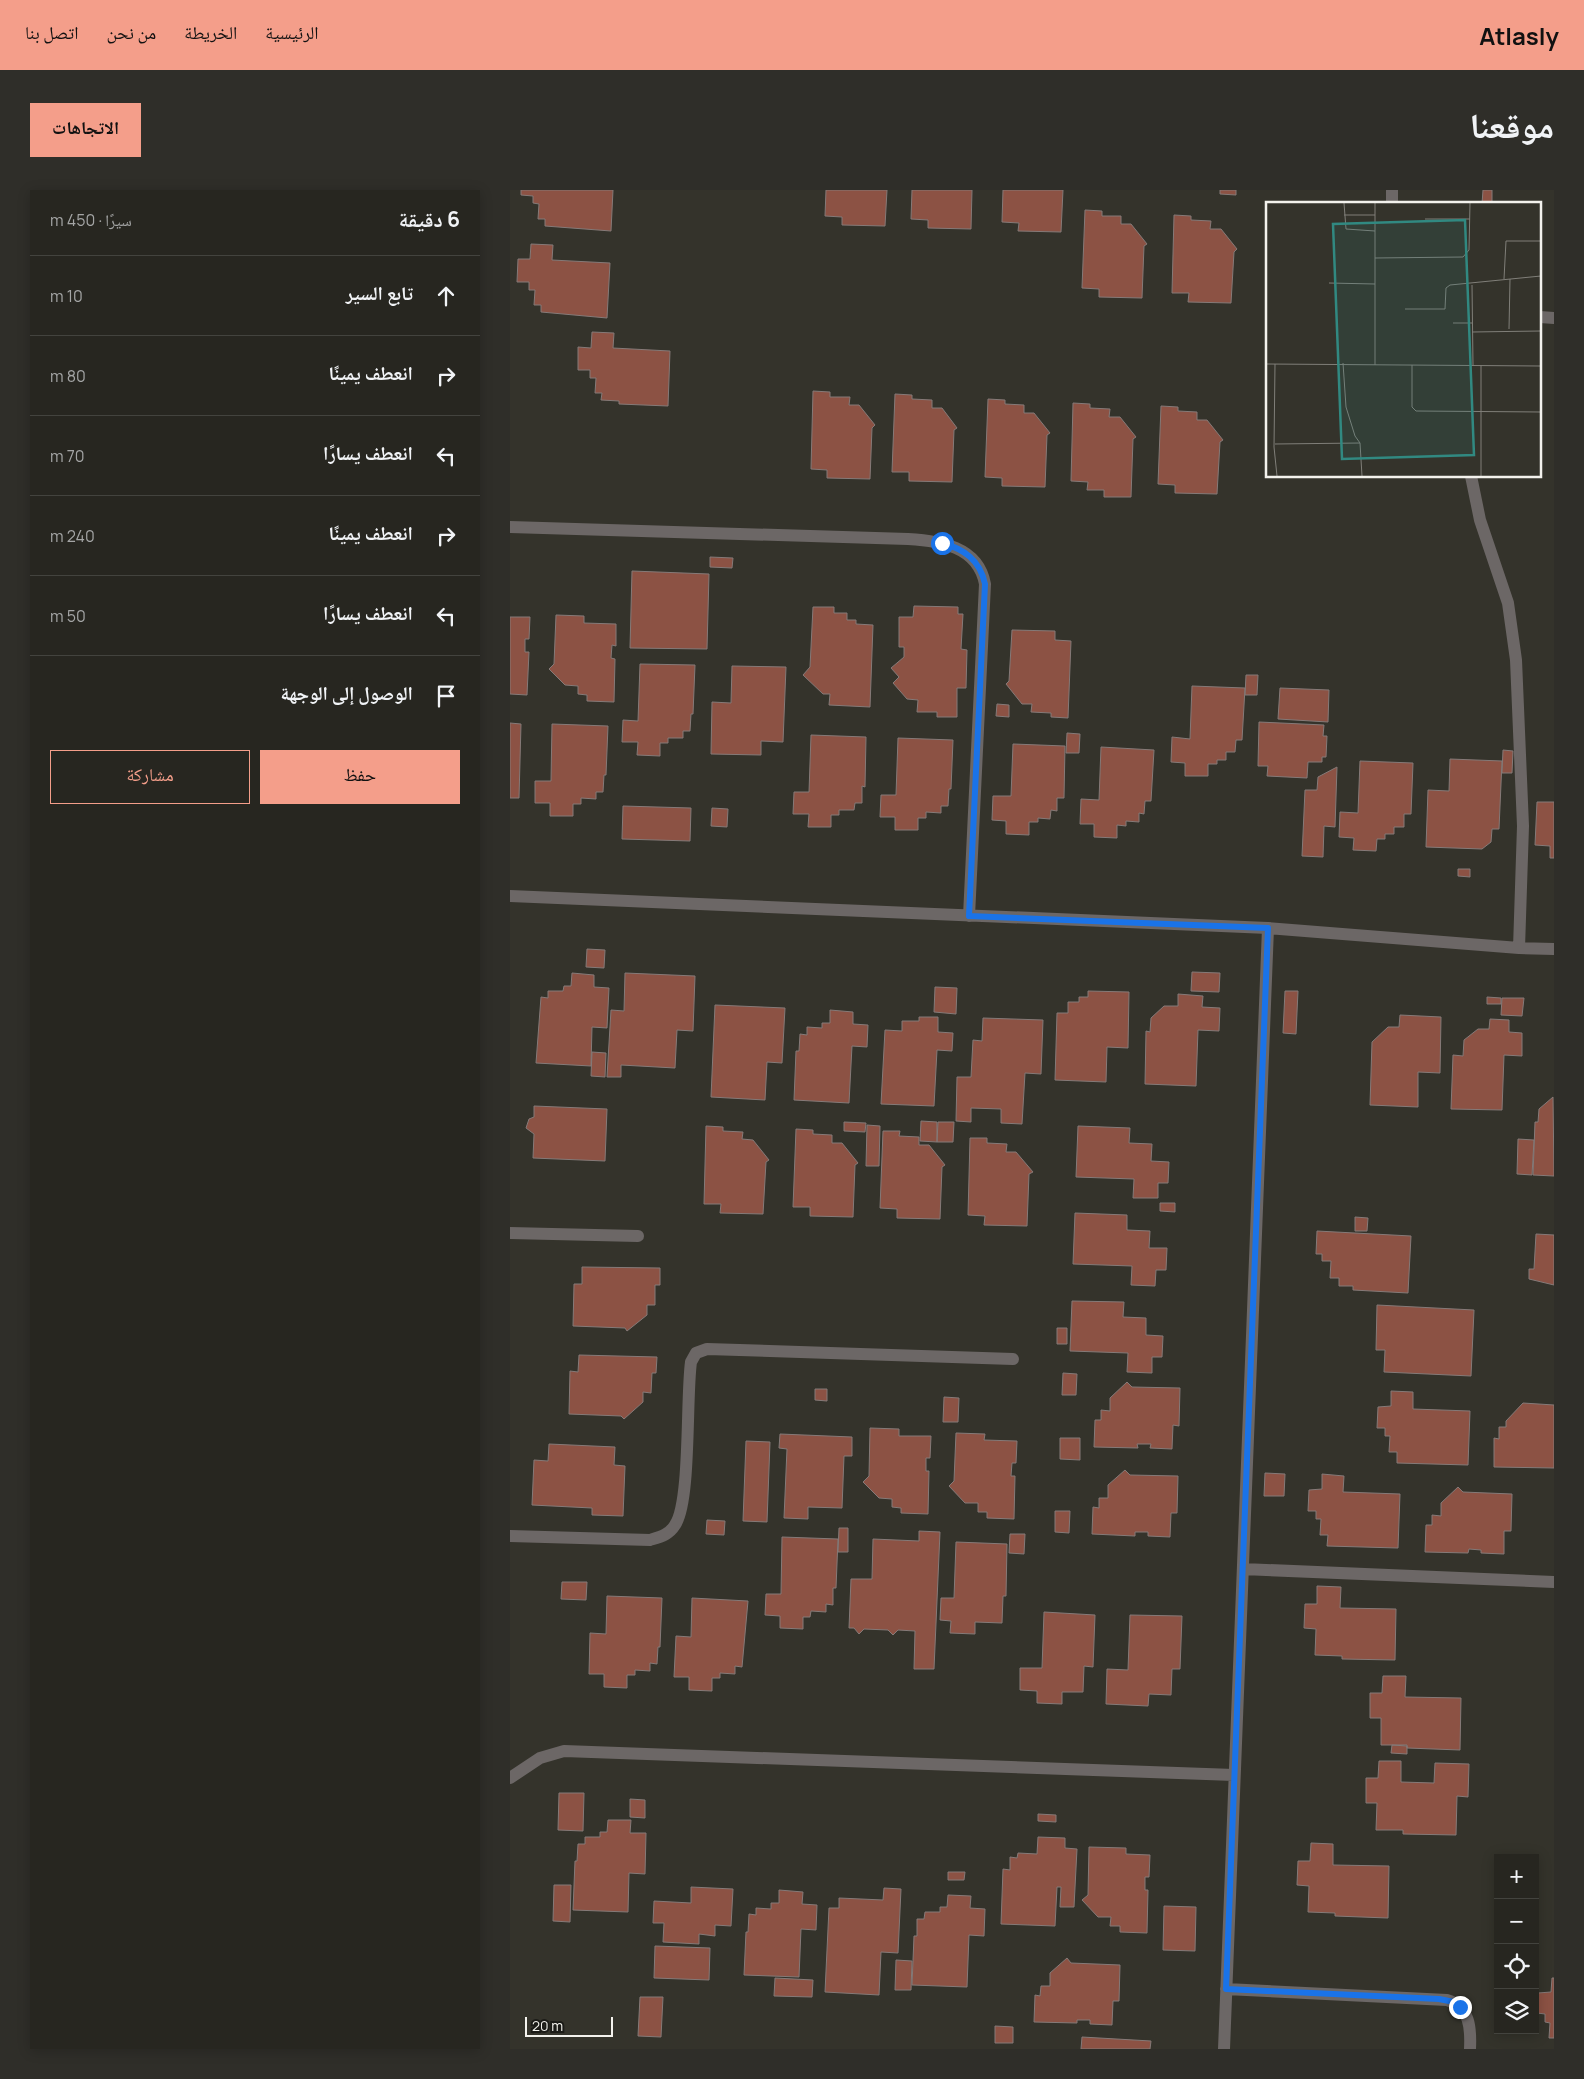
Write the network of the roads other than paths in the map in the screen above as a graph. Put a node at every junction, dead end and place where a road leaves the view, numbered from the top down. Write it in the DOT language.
graph roads {
  1 [pos="1471,478"];
  2 [pos="510,527"];
  3 [pos="510,896"];
  4 [pos="969,916"];
  5 [pos="1268,928"];
  6 [pos="1519,948"];
  7 [pos="1554,949"];
  8 [pos="510,1233"];
  9 [pos="638,1236"];
  10 [pos="1013,1359"];
  11 [pos="510,1536"];
  12 [pos="1243,1569"];
  13 [pos="1554,1582"];
  14 [pos="1234,1775"];
  15 [pos="510,1778"];
  16 [pos="1226,1989"];
  17 [pos="1224,2049"];
  18 [pos="1470,2049"];
  1 -- 6 [label="street"];
  2 -- 4 [label="street"];
  3 -- 4 [label="street"];
  4 -- 5 [label="street"];
  5 -- 6 [label="street"];
  5 -- 12 [label="street"];
  6 -- 7 [label="street"];
  8 -- 9 [label="street"];
  10 -- 11 [label="street"];
  12 -- 13 [label="street"];
  12 -- 14 [label="street"];
  14 -- 15 [label="street"];
  14 -- 16 [label="street"];
  16 -- 17 [label="street"];
  16 -- 18 [label="street"];
}
